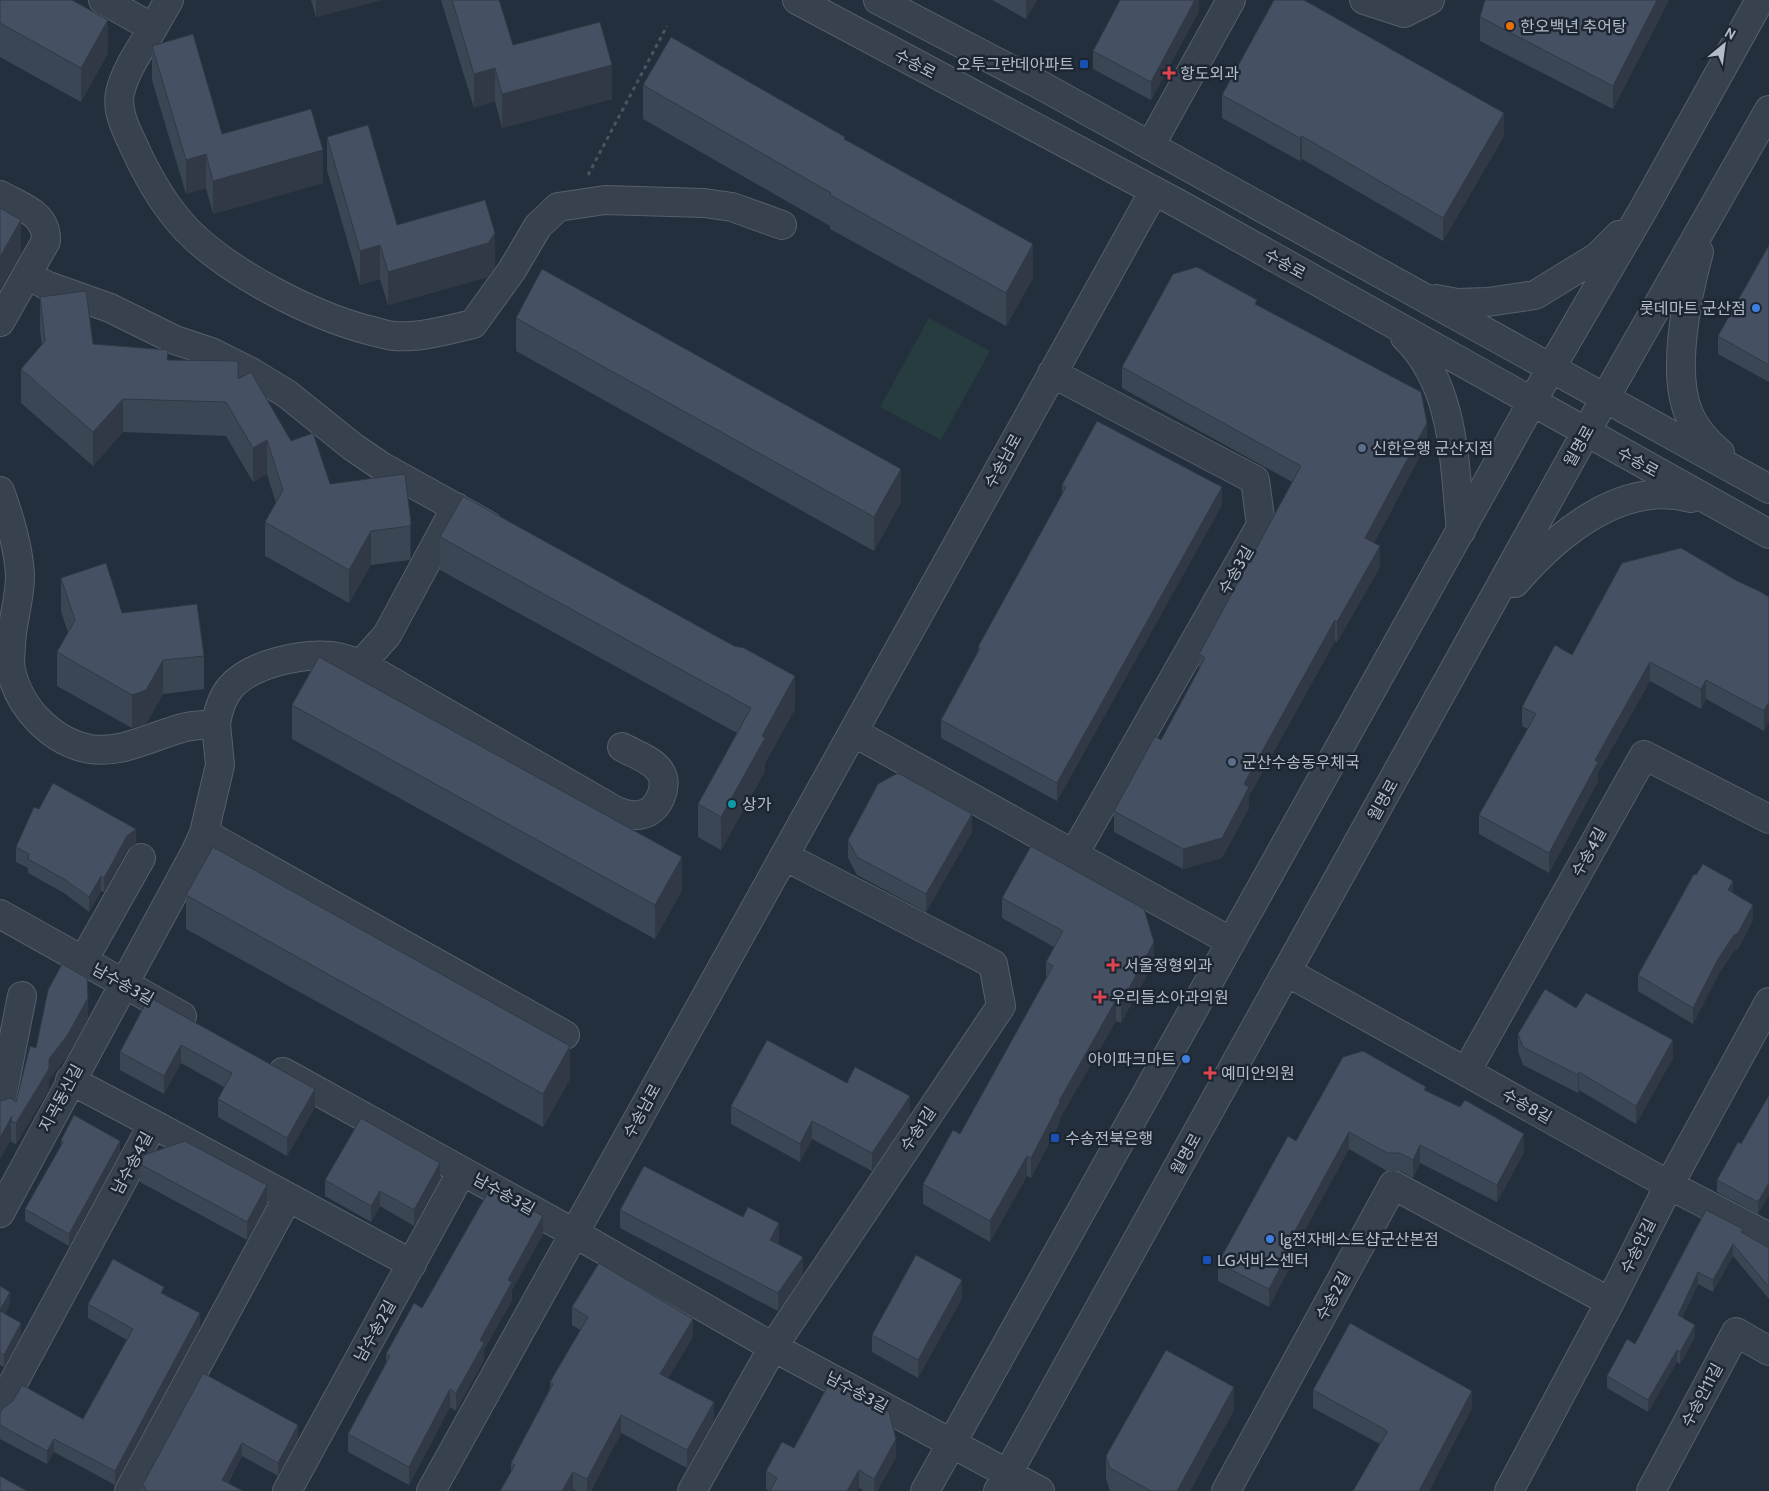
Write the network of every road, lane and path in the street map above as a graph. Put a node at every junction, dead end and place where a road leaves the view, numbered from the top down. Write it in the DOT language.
graph roads {
  1 [pos="103,0"];
  2 [pos="169,0"];
  3 [pos="797,0"];
  4 [pos="878,0"];
  5 [pos="1231,0"];
  6 [pos="1364,0"];
  7 [pos="1430,0"];
  8 [pos="1760,0"];
  9 [pos="667,26"];
  10 [pos="152,28"];
  11 [pos="1769,110"];
  12 [pos="1150,146"];
  13 [pos="587,177"];
  14 [pos="1154,190"];
  15 [pos="0,196"];
  16 [pos="1643,210"];
  17 [pos="1709,216"];
  18 [pos="782,225"];
  19 [pos="27,275"];
  20 [pos="1420,296"];
  21 [pos="0,322"];
  22 [pos="1391,324"];
  23 [pos="1551,368"];
  24 [pos="1052,373"];
  25 [pos="1605,398"];
  26 [pos="1532,403"];
  27 [pos="1586,432"];
  28 [pos="1760,484"];
  29 [pos="0,491"];
  30 [pos="456,507"];
  31 [pos="1728,512"];
  32 [pos="1461,530"];
  33 [pos="1769,534"];
  34 [pos="508,536"];
  35 [pos="1482,622"];
  36 [pos="361,664"];
  37 [pos="216,724"];
  38 [pos="853,732"];
  39 [pos="622,747"];
  40 [pos="1769,819"];
  41 [pos="204,833"];
  42 [pos="1074,854"];
  43 [pos="784,856"];
  44 [pos="141,858"];
  45 [pos="0,914"];
  46 [pos="1230,941"];
  47 [pos="83,962"];
  48 [pos="1287,972"];
  49 [pos="122,984"];
  50 [pos="22,996"];
  51 [pos="1769,1002"];
  52 [pos="201,1027"];
  53 [pos="565,1035"];
  54 [pos="6,1042"];
  55 [pos="262,1060"];
  56 [pos="1466,1072"];
  57 [pos="70,1080"];
  58 [pos="0,1107"];
  59 [pos="153,1124"];
  60 [pos="462,1171"];
  61 [pos="1669,1185"];
  62 [pos="288,1197"];
  63 [pos="0,1213"];
  64 [pos="574,1233"];
  65 [pos="1768,1235"];
  66 [pos="412,1264"];
  67 [pos="1610,1302"];
  68 [pos="773,1347"];
  69 [pos="1769,1351"];
  70 [pos="0,1407"];
  71 [pos="951,1443"];
  72 [pos="1003,1482"];
  73 [pos="129,1491"];
  74 [pos="287,1491"];
  75 [pos="431,1491"];
  76 [pos="692,1491"];
  77 [pos="925,1491"];
  78 [pos="1040,1491"];
  79 [pos="1226,1491"];
  80 [pos="1509,1491"];
  81 [pos="1651,1491"];
  1 -- 10 [label="street"];
  2 -- 10 [label="street"];
  3 -- 14 [label="street, 수송로"];
  4 -- 12 [label="street"];
  5 -- 12 [label="street"];
  6 -- 7 [label="street"];
  8 -- 16 [label="street"];
  9 -- 13 [label="path"];
  10 -- 18 [label="street"];
  11 -- 17 [label="street, 월명로"];
  12 -- 20 [label="street"];
  14 -- 22 [label="street, 수송로"];
  14 -- 24 [label="street, 수송남로"];
  15 -- 19 [label="street"];
  16 -- 20 [label="street"];
  16 -- 23 [label="street"];
  17 -- 25 [label="street, 월명로"];
  17 -- 28 [label="street"];
  19 -- 21 [label="street"];
  19 -- 30 [label="street"];
  20 -- 23 [label="street"];
  22 -- 26 [label="street, 수송로"];
  22 -- 32 [label="street"];
  23 -- 25 [label="street"];
  23 -- 26 [label="street"];
  24 -- 38 [label="street, 수송남로"];
  24 -- 42 [label="street, 수송3길"];
  25 -- 27 [label="street, 월명로"];
  25 -- 28 [label="street"];
  26 -- 27 [label="street, 수송로"];
  26 -- 32 [label="street"];
  27 -- 31 [label="street, 수송로"];
  27 -- 35 [label="street, 월명로"];
  29 -- 37 [label="street"];
  30 -- 34 [label="street"];
  30 -- 36 [label="street"];
  31 -- 33 [label="street, 수송로"];
  31 -- 35 [label="street"];
  32 -- 46 [label="street"];
  35 -- 48 [label="street, 월명로"];
  36 -- 37 [label="street"];
  36 -- 39 [label="street"];
  37 -- 41 [label="street, 지곡동신길"];
  38 -- 42 [label="street"];
  38 -- 43 [label="street, 수송남로"];
  40 -- 56 [label="street, 수송4길"];
  41 -- 49 [label="street, 지곡동신길"];
  41 -- 53 [label="street"];
  42 -- 46 [label="street"];
  43 -- 64 [label="street, 수송남로"];
  43 -- 68 [label="street, 수송1길"];
  44 -- 47 [label="street"];
  45 -- 47 [label="street, 남수송3길"];
  46 -- 71 [label="street"];
  47 -- 49 [label="street, 남수송3길"];
  48 -- 56 [label="street, 수송8길"];
  48 -- 72 [label="street, 월명로"];
  49 -- 52 [label="street, 남수송3길"];
  49 -- 57 [label="street, 지곡동신길"];
  50 -- 54 [label="street"];
  51 -- 61 [label="street, 수송안길"];
  54 -- 58 [label="street"];
  55 -- 60 [label="street, 남수송3길"];
  56 -- 61 [label="street, 수송8길"];
  57 -- 59 [label="street"];
  57 -- 63 [label="street, 지곡동신길"];
  59 -- 62 [label="street, 남수송4길"];
  59 -- 70 [label="street, 남수송4길"];
  60 -- 64 [label="street, 남수송3길"];
  60 -- 66 [label="street, 남수송2길"];
  61 -- 65 [label="street, 수송8길"];
  61 -- 67 [label="street, 수송안길"];
  62 -- 66 [label="street, 남수송4길"];
  62 -- 73 [label="street"];
  64 -- 68 [label="street, 남수송3길"];
  64 -- 75 [label="street, 수송남로"];
  66 -- 74 [label="street, 남수송2길"];
  67 -- 79 [label="street, 수송2길"];
  67 -- 80 [label="street, 수송안길"];
  68 -- 71 [label="street, 남수송3길"];
  68 -- 76 [label="street, 수송1길"];
  69 -- 81 [label="street, 수송안11길"];
  71 -- 72 [label="street, 남수송3길"];
  71 -- 77 [label="street"];
  72 -- 78 [label="street, 남수송3길"];
}
